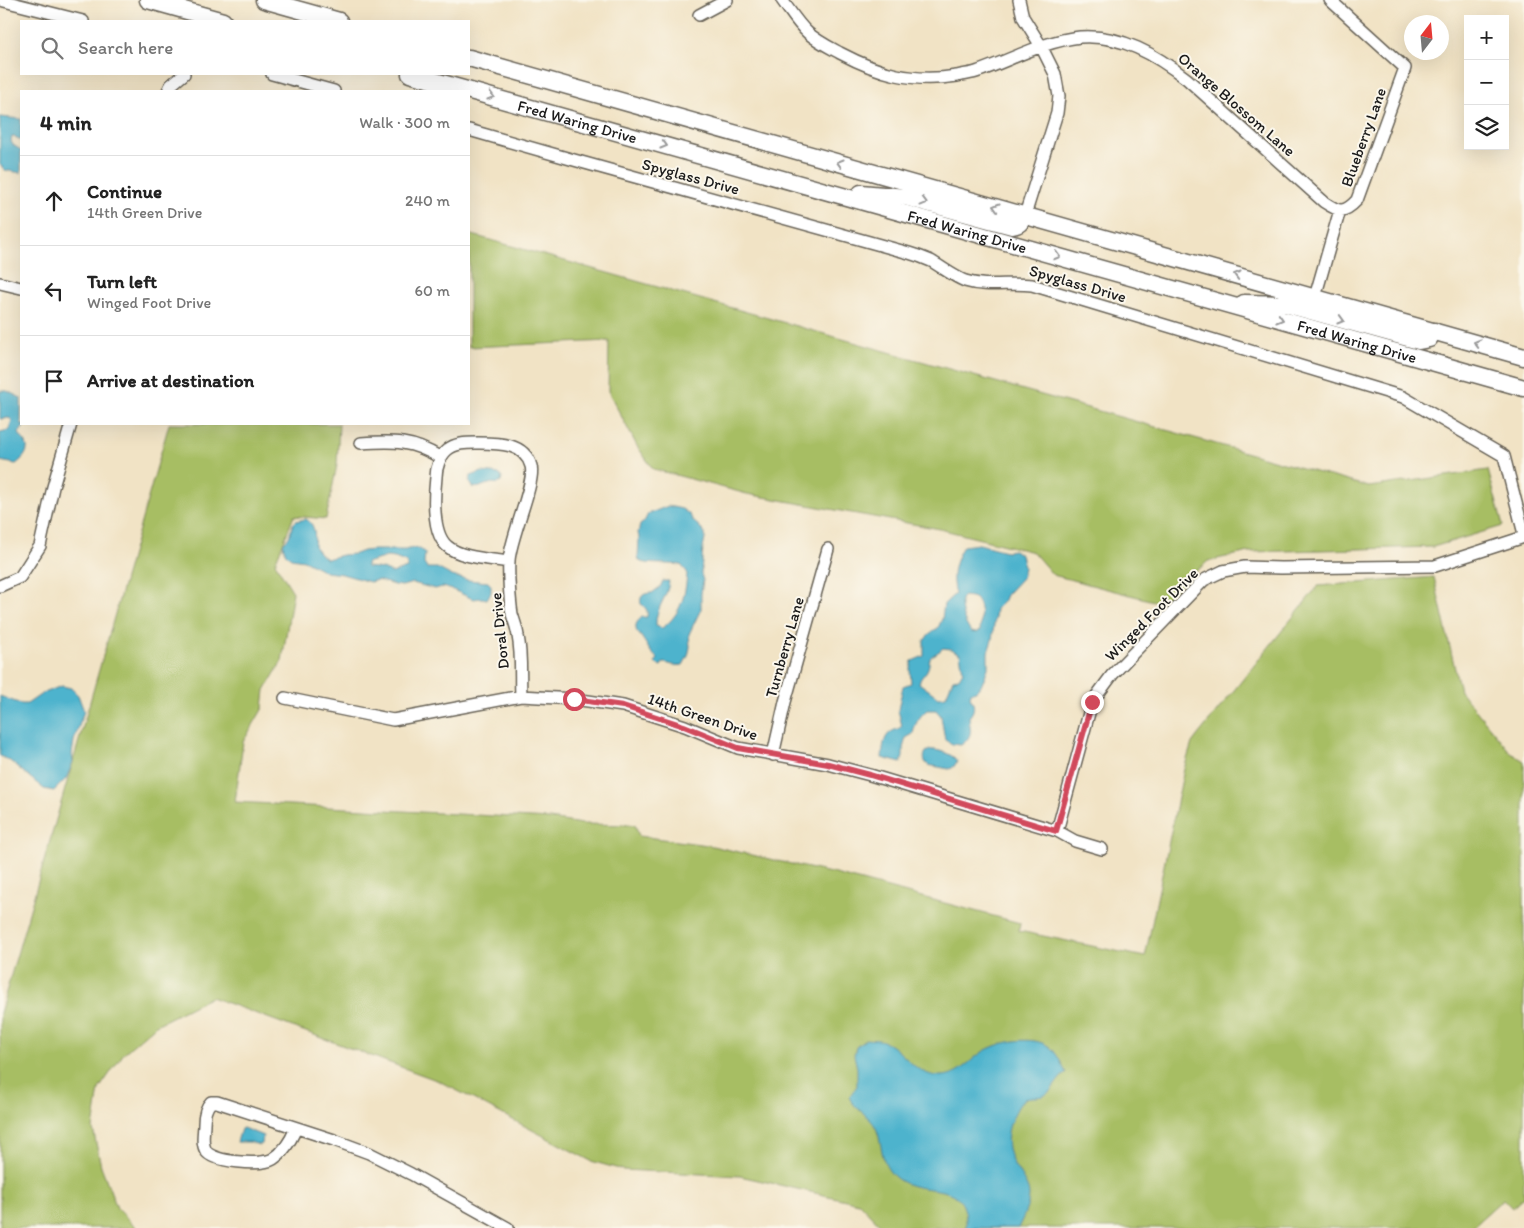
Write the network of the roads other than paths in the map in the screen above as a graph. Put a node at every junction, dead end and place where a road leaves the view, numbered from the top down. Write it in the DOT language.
graph roads {
  1 [pos="0,0"];
  2 [pos="148,0"];
  3 [pos="264,0"];
  4 [pos="727,0"];
  5 [pos="782,0"];
  6 [pos="1019,0"];
  7 [pos="1330,0"];
  8 [pos="699,15"];
  9 [pos="79,20"];
  10 [pos="219,20"];
  11 [pos="335,20"];
  12 [pos="1041,46"];
  13 [pos="470,58"];
  14 [pos="180,75"];
  15 [pos="276,75"];
  16 [pos="414,75"];
  17 [pos="168,90"];
  18 [pos="330,90"];
  19 [pos="467,90"];
  20 [pos="470,91"];
  21 [pos="470,130"];
  22 [pos="824,190"];
  23 [pos="1342,210"];
  24 [pos="1025,215"];
  25 [pos="0,283"];
  26 [pos="20,288"];
  27 [pos="1315,298"];
  28 [pos="1225,303"];
  29 [pos="1434,331"];
  30 [pos="1524,356"];
  31 [pos="1524,388"];
  32 [pos="71,425"];
  33 [pos="361,443"];
  34 [pos="441,458"];
  35 [pos="1524,536"];
  36 [pos="828,549"];
  37 [pos="508,562"];
  38 [pos="0,586"];
  39 [pos="521,696"];
  40 [pos="284,698"];
  41 [pos="773,755"];
  42 [pos="1056,831"];
  43 [pos="1102,849"];
  44 [pos="296,1128"];
  45 [pos="508,1228"];
  1 -- 9 [label="street"];
  2 -- 10 [label="main road"];
  3 -- 11 [label="main road"];
  4 -- 8 [label="street"];
  5 -- 12 [label="street, Orange Blossom Lane"];
  6 -- 12 [label="street"];
  7 -- 23 [label="street, Blueberry Lane"];
  12 -- 23 [label="street, Orange Blossom Lane"];
  12 -- 24 [label="street"];
  24 -- 13 [label="main road, Fred Waring Drive, one-way"];
  14 -- 17 [label="street"];
  15 -- 18 [label="street"];
  16 -- 19 [label="main road, Fred Waring Drive, one-way"];
  20 -- 22 [label="main road, Fred Waring Drive, one-way"];
  21 -- 35 [label="street, Spyglass Drive"];
  22 -- 24 [label="main road, one-way"];
  22 -- 28 [label="main road, Fred Waring Drive, one-way"];
  23 -- 27 [label="street"];
  27 -- 24 [label="main road, Fred Waring Drive, one-way"];
  25 -- 26 [label="street"];
  27 -- 29 [label="main road, Fred Waring Drive"];
  28 -- 29 [label="main road, one-way"];
  28 -- 31 [label="main road, Fred Waring Drive, one-way"];
  30 -- 29 [label="main road, Fred Waring Drive, one-way"];
  32 -- 38 [label="street"];
  33 -- 34 [label="street"];
  34 -- 37 [label="street"];
  34 -- 37 [label="street, Doral Drive"];
  35 -- 42 [label="street, Winged Foot Drive"];
  36 -- 41 [label="street, Turnberry Lane"];
  37 -- 39 [label="street, Doral Drive"];
  39 -- 40 [label="street, 14th Green Drive"];
  39 -- 41 [label="street, 14th Green Drive"];
  41 -- 42 [label="street, 14th Green Drive"];
  42 -- 43 [label="street, 14th Green Drive"];
  44 -- 44 [label="street"];
  44 -- 45 [label="street"];
}
